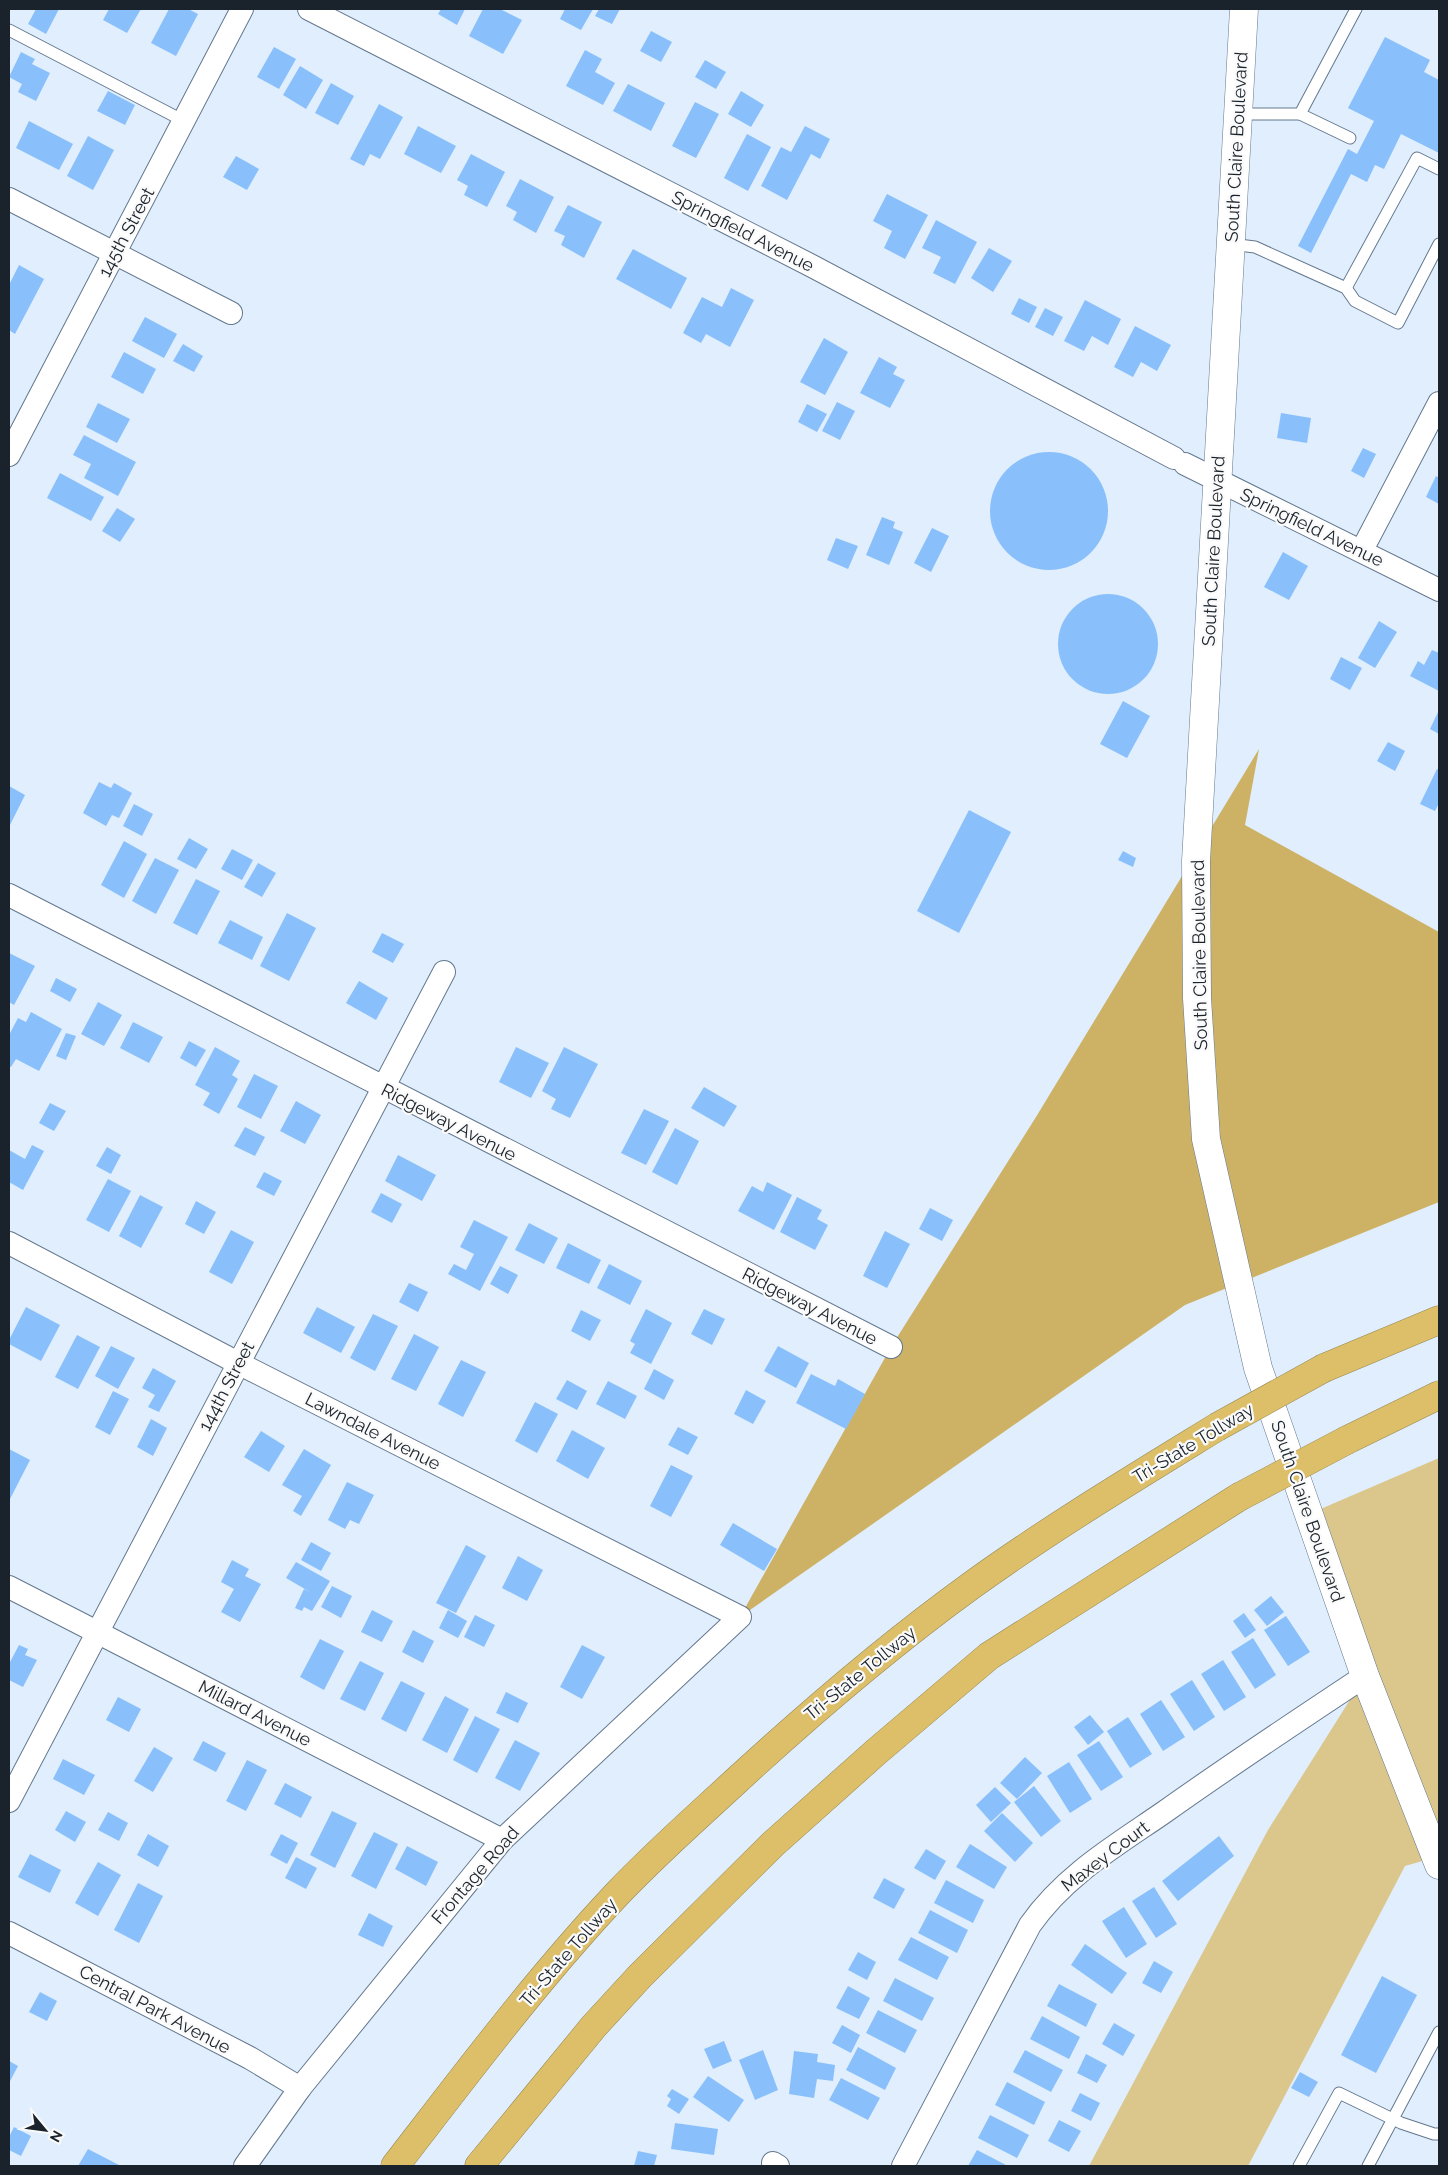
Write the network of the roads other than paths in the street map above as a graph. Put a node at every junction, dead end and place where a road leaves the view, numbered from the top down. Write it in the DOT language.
graph roads {
  1 [pos="242,9"];
  2 [pos="310,9"];
  3 [pos="1244,9"];
  4 [pos="1356,9"];
  5 [pos="9,30"];
  6 [pos="1238,114"];
  7 [pos="1300,114"];
  8 [pos="184,121"];
  9 [pos="1350,138"];
  10 [pos="1439,169"];
  11 [pos="9,199"];
  12 [pos="1230,244"];
  13 [pos="1439,244"];
  14 [pos="114,254"];
  15 [pos="1346,288"];
  16 [pos="231,314"];
  17 [pos="1439,403"];
  18 [pos="9,455"];
  19 [pos="1216,480"];
  20 [pos="1362,550"];
  21 [pos="1439,590"];
  22 [pos="9,895"];
  23 [pos="444,972"];
  24 [pos="382,1088"];
  25 [pos="9,1243"];
  26 [pos="1439,1320"];
  27 [pos="891,1347"];
  28 [pos="238,1363"];
  29 [pos="1439,1395"];
  30 [pos="9,1587"];
  31 [pos="740,1616"];
  32 [pos="98,1633"];
  33 [pos="1365,1676"];
  34 [pos="9,1801"];
  35 [pos="502,1840"];
  36 [pos="1439,1865"];
  37 [pos="9,1933"];
  38 [pos="1439,2032"];
  39 [pos="300,2088"];
  40 [pos="1394,2119"];
  41 [pos="1439,2134"];
  42 [pos="246,2166"];
  43 [pos="395,2166"];
  44 [pos="478,2166"];
  45 [pos="903,2166"];
  46 [pos="1299,2166"];
  47 [pos="1368,2166"];
  1 -- 8 [label="street, 145th Street"];
  2 -- 19 [label="street, Springfield Avenue"];
  3 -- 6 [label="street, South Claire Boulevard"];
  4 -- 7 [label="lane"];
  5 -- 8 [label="lane"];
  6 -- 7 [label="lane"];
  6 -- 12 [label="street, South Claire Boulevard"];
  7 -- 9 [label="lane"];
  8 -- 14 [label="street, 145th Street"];
  10 -- 15 [label="lane"];
  11 -- 14 [label="street"];
  12 -- 15 [label="lane"];
  12 -- 19 [label="street, South Claire Boulevard"];
  13 -- 15 [label="lane"];
  14 -- 16 [label="street"];
  14 -- 18 [label="street, 145th Street"];
  17 -- 20 [label="street"];
  19 -- 20 [label="street, Springfield Avenue"];
  19 -- 33 [label="street, South Claire Boulevard"];
  20 -- 21 [label="street, Springfield Avenue"];
  22 -- 24 [label="street, Ridgeway Avenue"];
  23 -- 24 [label="street, 144th Street"];
  24 -- 27 [label="street, Ridgeway Avenue"];
  24 -- 28 [label="street, 144th Street"];
  25 -- 28 [label="street, Lawndale Avenue"];
  26 -- 43 [label="highway, Tri-State Tollway, bridge"];
  28 -- 31 [label="street, Lawndale Avenue"];
  28 -- 32 [label="street, 144th Street"];
  29 -- 44 [label="highway, bridge"];
  30 -- 32 [label="street, Millard Avenue"];
  31 -- 35 [label="street, Frontage Road"];
  32 -- 34 [label="street, 144th Street"];
  32 -- 35 [label="street, Millard Avenue"];
  33 -- 36 [label="street, South Claire Boulevard"];
  33 -- 45 [label="street, Maxey Court"];
  35 -- 39 [label="street, Frontage Road"];
  37 -- 39 [label="street, Central Park Avenue"];
  38 -- 40 [label="lane"];
  39 -- 42 [label="street, Frontage Road"];
  40 -- 41 [label="lane"];
  40 -- 46 [label="lane"];
  40 -- 47 [label="lane"];
}
